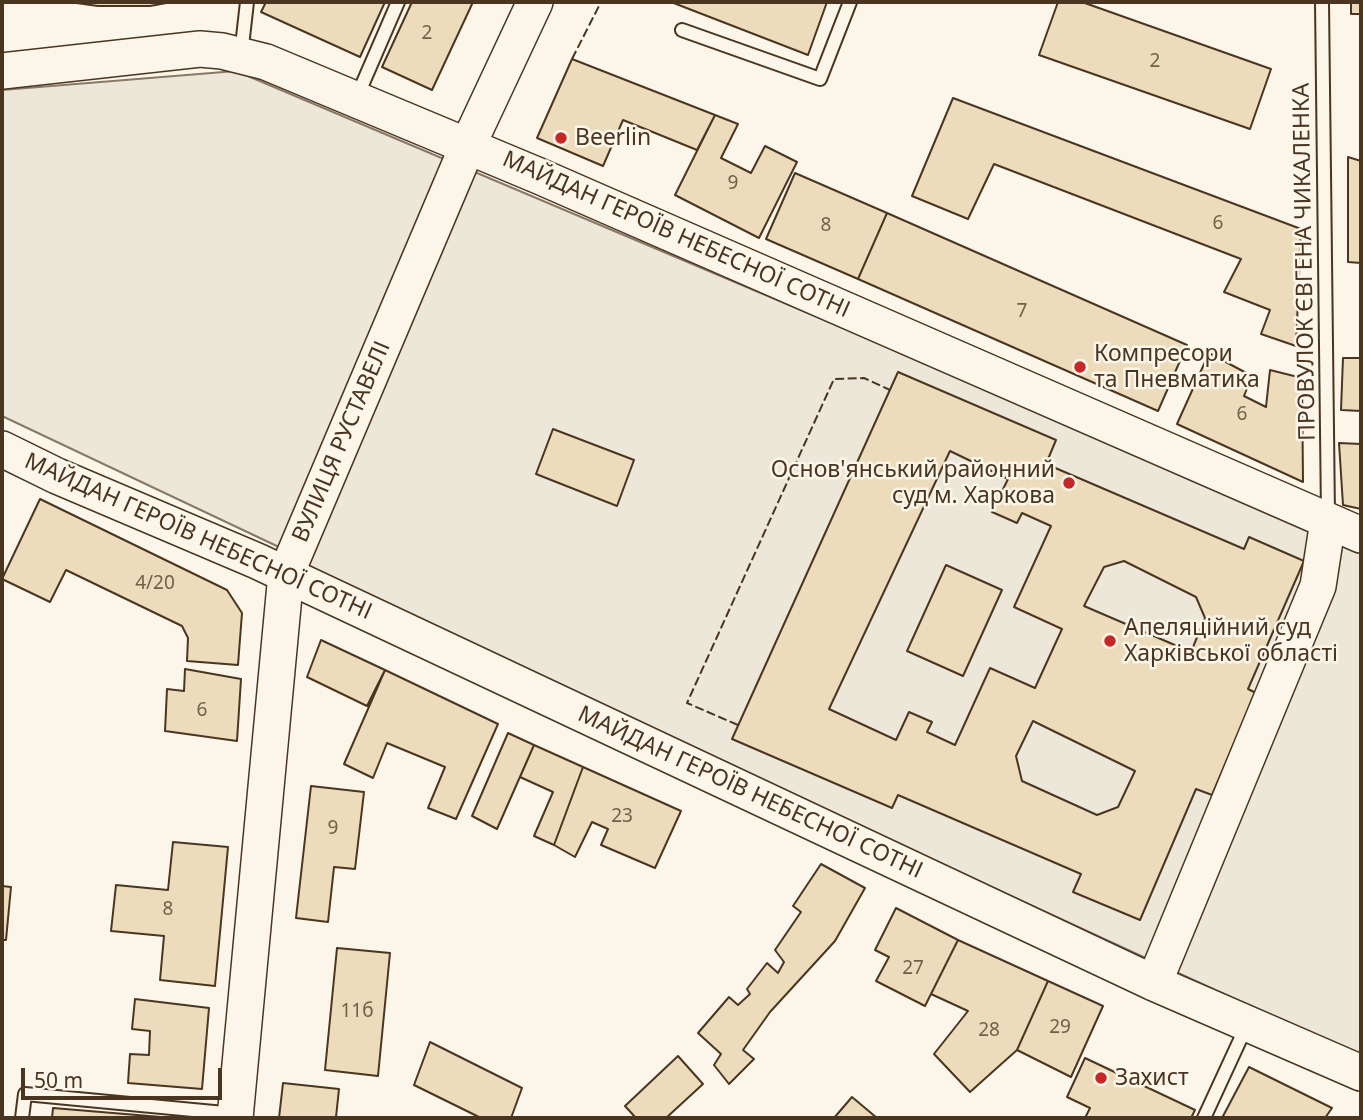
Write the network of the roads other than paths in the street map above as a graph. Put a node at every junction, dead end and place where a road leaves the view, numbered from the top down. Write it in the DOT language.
graph roads {
  1 [pos="247,2"];
  2 [pos="398,2"];
  3 [pos="535,2"];
  4 [pos="850,2"];
  5 [pos="1322,2"];
  6 [pos="682,30"];
  7 [pos="241,55"];
  8 [pos="2,71"];
  9 [pos="356,99"];
  10 [pos="468,145"];
  11 [pos="2,449"];
  12 [pos="1328,521"];
  13 [pos="1361,535"];
  14 [pos="286,574"];
  15 [pos="1154,983"];
  16 [pos="1248,1023"];
  17 [pos="1361,1073"];
  18 [pos="235,1116"];
  19 [pos="22,1118"];
  20 [pos="1204,1118"];
  1 -- 7 [label="lane"];
  2 -- 9 [label="lane"];
  3 -- 10 [label="main road, ВУЛИЦЯ РУСТАВЕЛІ"];
  4 -- 6 [label="lane"];
  5 -- 12 [label="lane, ПРОВУЛОК ЄВГЕНА ЧИКАЛЕНКА"];
  7 -- 8 [label="main road, МАЙДАН ГЕРОЇВ НЕБЕСНОЇ СОТНІ"];
  7 -- 9 [label="main road, МАЙДАН ГЕРОЇВ НЕБЕСНОЇ СОТНІ"];
  9 -- 10 [label="main road, МАЙДАН ГЕРОЇВ НЕБЕСНОЇ СОТНІ"];
  10 -- 12 [label="main road, МАЙДАН ГЕРОЇВ НЕБЕСНОЇ СОТНІ"];
  10 -- 14 [label="main road, ВУЛИЦЯ РУСТАВЕЛІ"];
  11 -- 14 [label="main road, МАЙДАН ГЕРОЇВ НЕБЕСНОЇ СОТНІ"];
  12 -- 13 [label="main road, МАЙДАН ГЕРОЇВ НЕБЕСНОЇ СОТНІ"];
  12 -- 15 [label="main road"];
  14 -- 15 [label="main road, МАЙДАН ГЕРОЇВ НЕБЕСНОЇ СОТНІ"];
  14 -- 18 [label="main road, ВУЛИЦЯ РУСТАВЕЛІ"];
  15 -- 16 [label="main road, МАЙДАН ГЕРОЇВ НЕБЕСНОЇ СОТНІ"];
  16 -- 17 [label="main road, МАЙДАН ГЕРОЇВ НЕБЕСНОЇ СОТНІ"];
  16 -- 20 [label="lane"];
  18 -- 19 [label="lane"];
}
